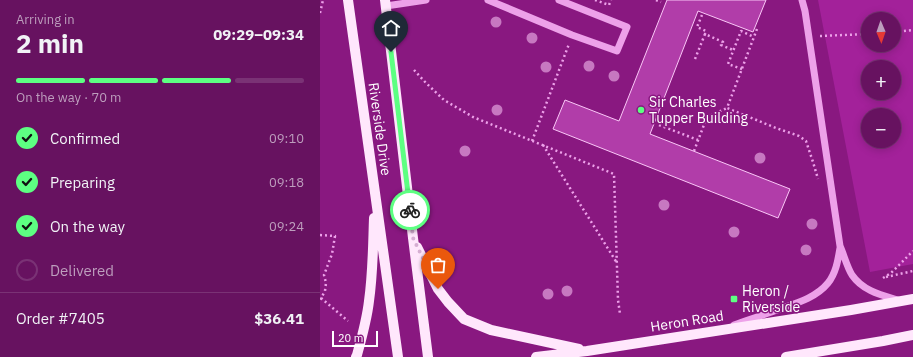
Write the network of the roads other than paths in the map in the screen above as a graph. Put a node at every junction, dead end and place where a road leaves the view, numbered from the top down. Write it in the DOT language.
graph roads {
  1 [pos="348,0"];
  2 [pos="426,0"];
  3 [pos="488,0"];
  4 [pos="559,0"];
  5 [pos="802,0"];
  6 [pos="385,3"];
  7 [pos="374,190"];
  8 [pos="413,238"];
  9 [pos="840,246"];
  10 [pos="913,299"];
  11 [pos="901,301"];
  12 [pos="716,331"];
  13 [pos="913,335"];
  14 [pos="587,351"];
  15 [pos="356,357"];
  16 [pos="398,357"];
  17 [pos="428,357"];
  18 [pos="536,357"];
  19 [pos="786,357"];
  1 -- 7 [label="main road, Riverside Drive"];
  2 -- 6 [label="lane"];
  3 -- 4 [label="lane"];
  5 -- 9 [label="lane"];
  6 -- 8 [label="main road, Riverside Drive"];
  7 -- 15 [label="main road"];
  7 -- 16 [label="main road, Riverside Drive"];
  8 -- 14 [label="main road"];
  8 -- 17 [label="main road, Riverside Drive"];
  9 -- 11 [label="lane"];
  9 -- 12 [label="lane"];
  10 -- 11 [label="main road, Heron Road"];
  11 -- 12 [label="main road, Heron Road"];
  12 -- 14 [label="main road, Heron Road"];
  13 -- 19 [label="main road"];
  14 -- 18 [label="main road, Heron Road"];
}
